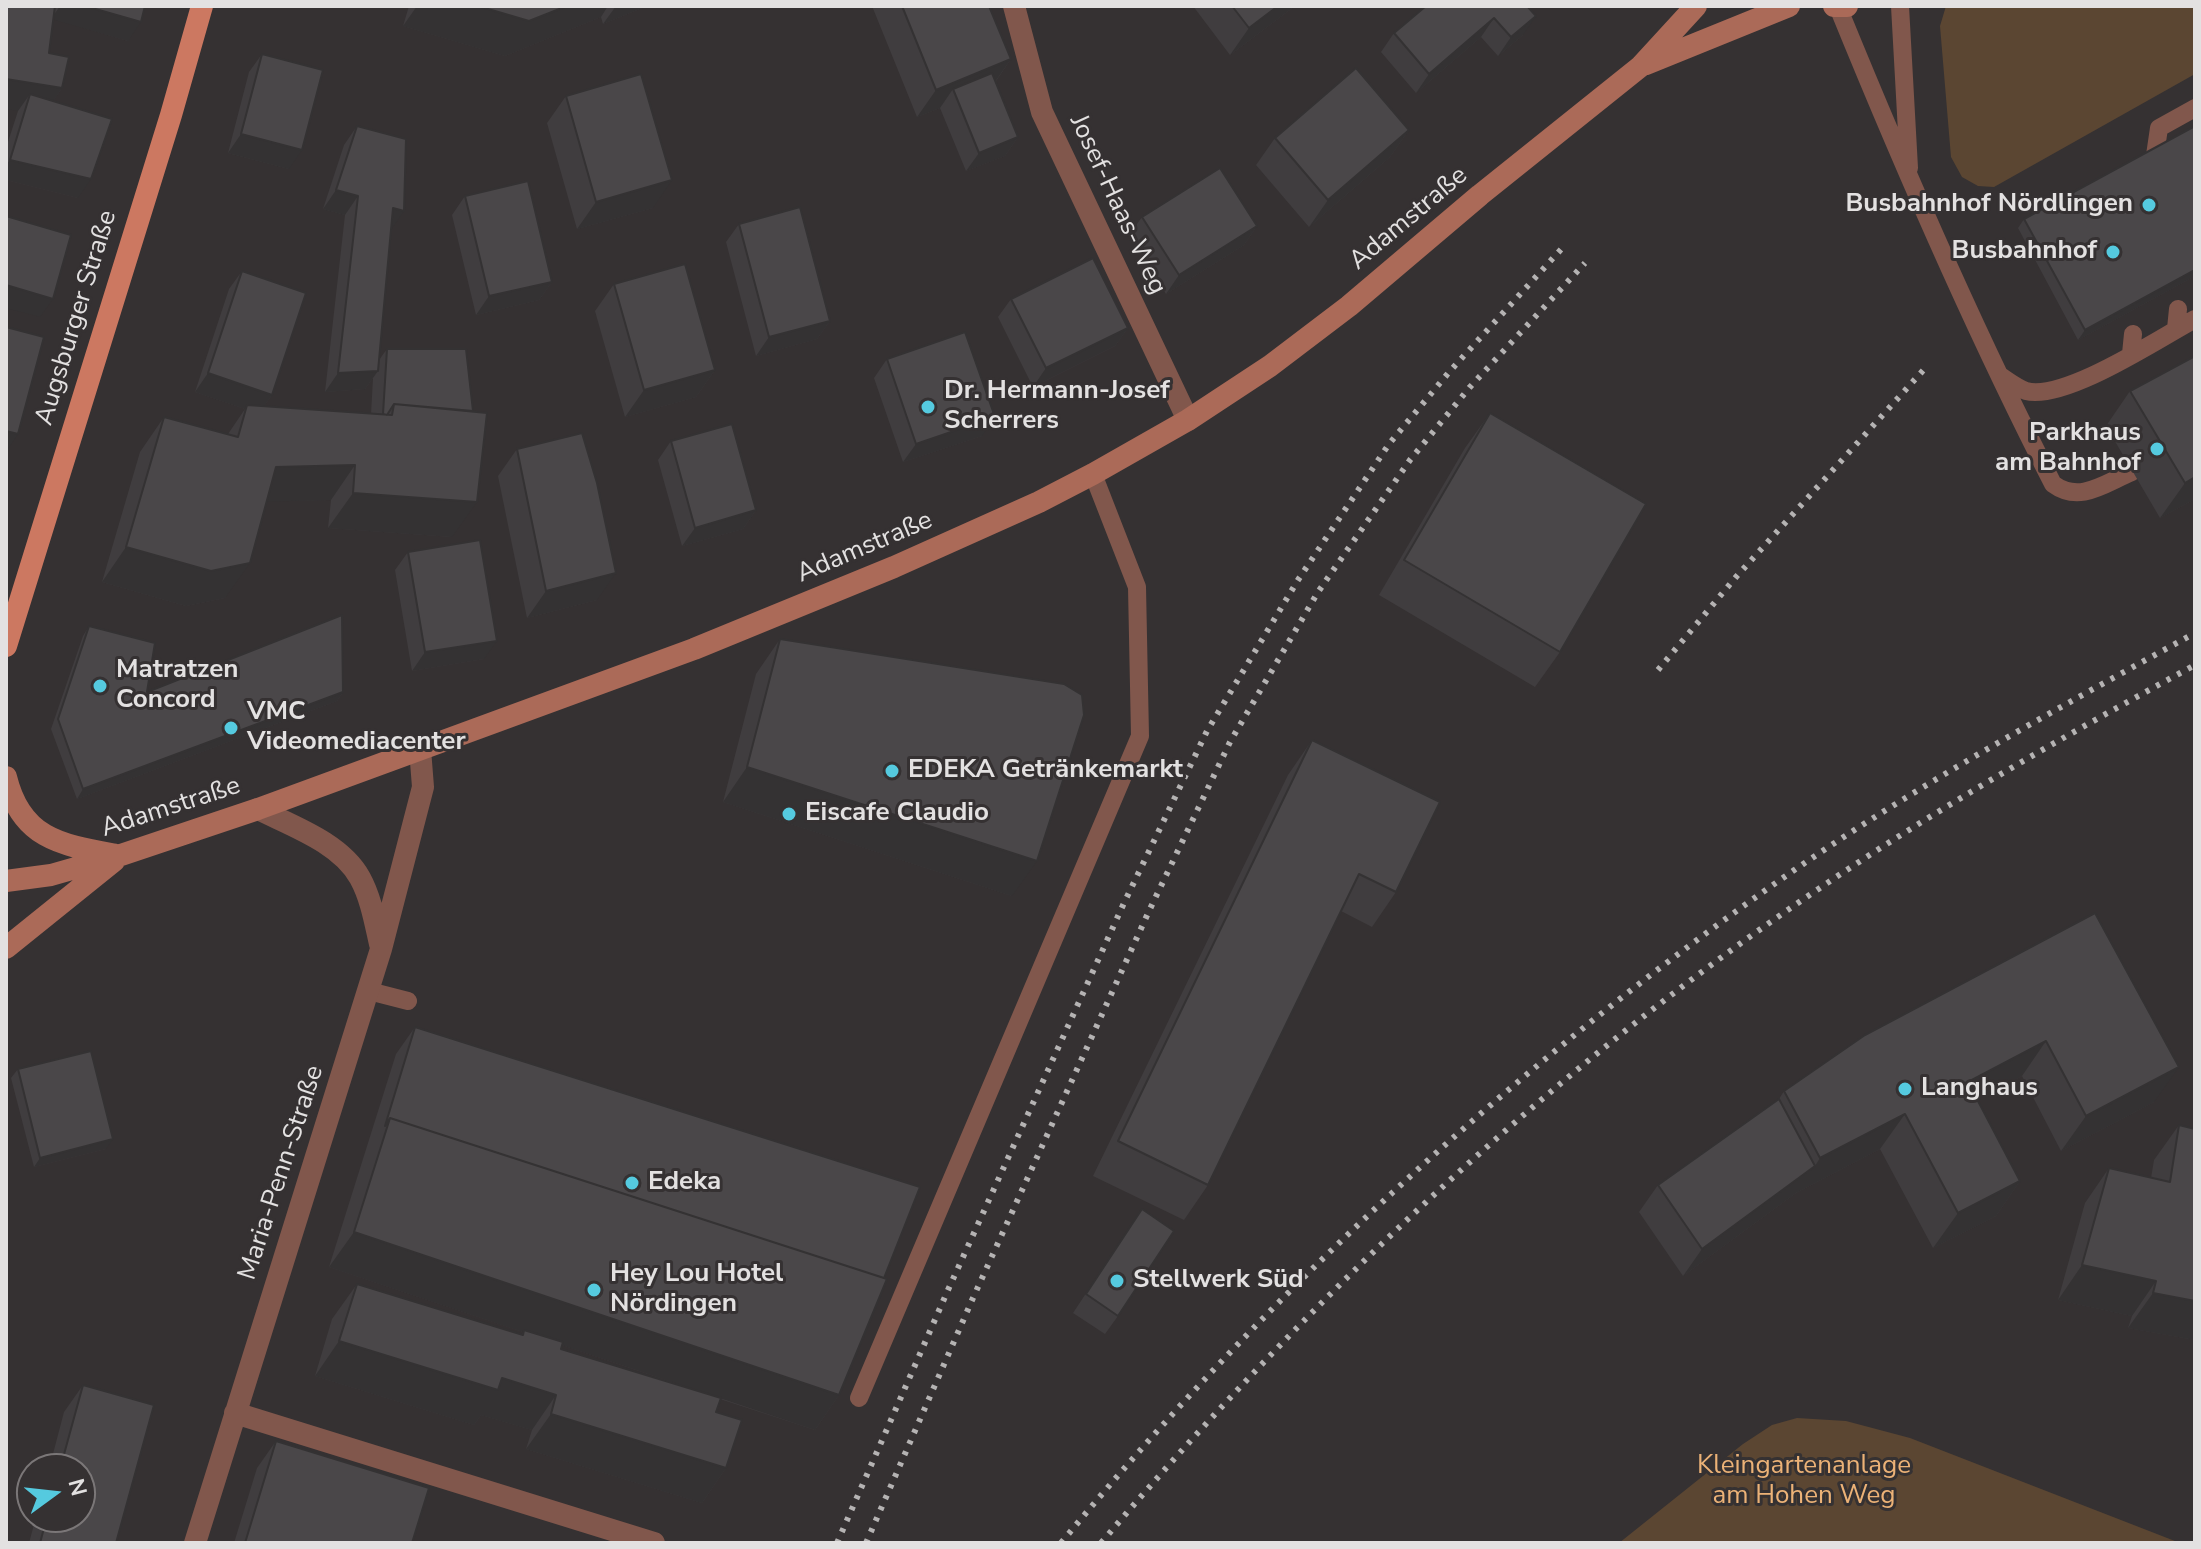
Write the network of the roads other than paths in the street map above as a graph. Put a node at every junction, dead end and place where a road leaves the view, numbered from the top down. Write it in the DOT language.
graph roads {
  1 [pos="202,6"];
  2 [pos="1014,6"];
  3 [pos="1696,6"];
  4 [pos="1789,6"];
  5 [pos="1836,6"];
  6 [pos="1847,6"];
  7 [pos="1900,6"];
  8 [pos="1641,66"];
  9 [pos="2195,108"];
  10 [pos="2152,180"];
  11 [pos="1910,183"];
  12 [pos="2178,309"];
  13 [pos="2195,319"];
  14 [pos="2176,329"];
  15 [pos="2133,334"];
  16 [pos="2131,354"];
  17 [pos="1997,374"];
  18 [pos="1188,420"];
  19 [pos="2132,472"];
  20 [pos="1093,474"];
  21 [pos="6,646"];
  22 [pos="420,749"];
  23 [pos="6,777"];
  24 [pos="258,809"];
  25 [pos="121,855"];
  26 [pos="6,881"];
  27 [pos="6,948"];
  28 [pos="381,949"];
  29 [pos="369,991"];
  30 [pos="408,1001"];
  31 [pos="859,1398"];
  32 [pos="235,1413"];
  33 [pos="195,1543"];
  34 [pos="654,1543"];
  1 -- 21 [label="main road, Augsburger Straße"];
  2 -- 18 [label="street, Josef-Haas-Weg"];
  3 -- 8 [label="main road, Adamstraße"];
  4 -- 8 [label="main road, Adamstraße"];
  5 -- 6 [label="main road"];
  5 -- 11 [label="lane"];
  7 -- 11 [label="lane"];
  8 -- 18 [label="main road, Adamstraße"];
  9 -- 10 [label="lane"];
  11 -- 17 [label="lane"];
  12 -- 14 [label="lane"];
  13 -- 14 [label="lane"];
  14 -- 16 [label="lane"];
  15 -- 16 [label="lane"];
  16 -- 17 [label="lane"];
  17 -- 19 [label="lane"];
  18 -- 20 [label="main road, Adamstraße"];
  20 -- 22 [label="main road, Adamstraße"];
  20 -- 31 [label="lane"];
  22 -- 24 [label="main road, Adamstraße"];
  22 -- 28 [label="street, Maria-Penn-Straße"];
  23 -- 25 [label="main road"];
  24 -- 25 [label="main road, Adamstraße"];
  24 -- 28 [label="street, Maria-Penn-Straße"];
  25 -- 26 [label="main road, Adamstraße"];
  25 -- 27 [label="main road"];
  28 -- 29 [label="street, Maria-Penn-Straße"];
  29 -- 30 [label="lane"];
  29 -- 32 [label="street, Maria-Penn-Straße"];
  32 -- 33 [label="street, Maria-Penn-Straße"];
  32 -- 34 [label="street"];
}
